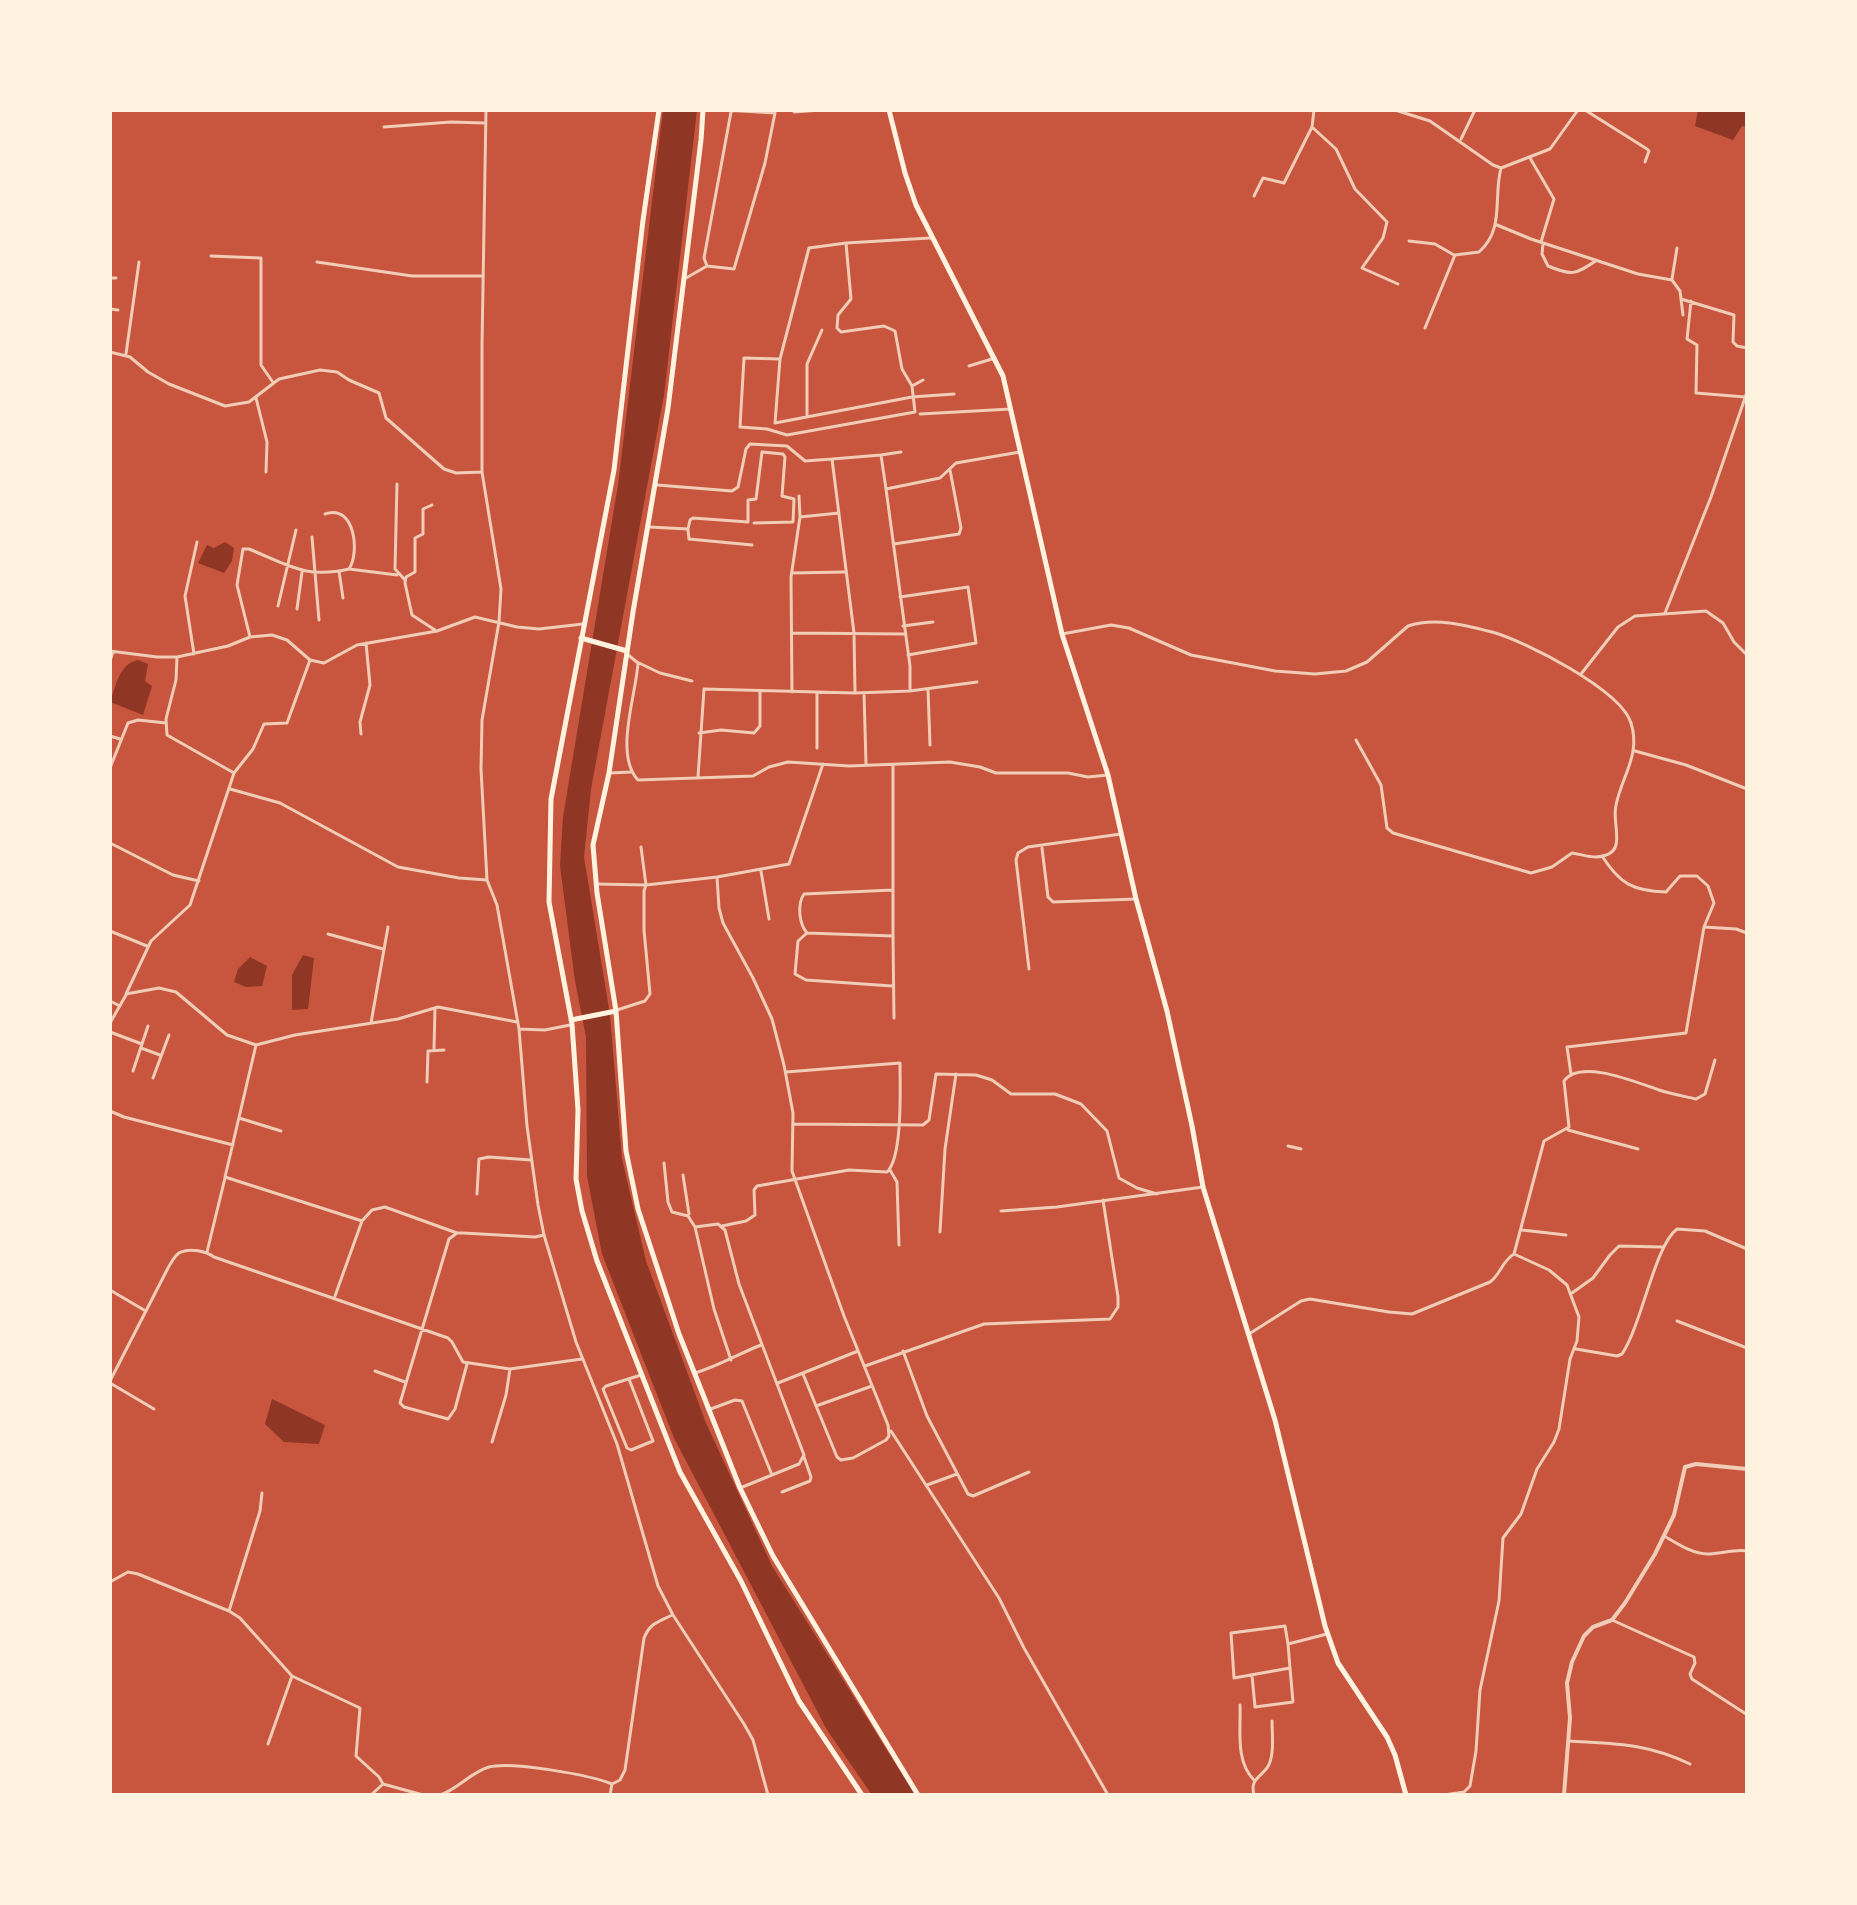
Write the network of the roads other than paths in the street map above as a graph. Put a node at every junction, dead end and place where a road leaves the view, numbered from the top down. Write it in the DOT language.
graph roads {
  1 [pos="486,110"];
  2 [pos="659,110"];
  3 [pos="703,110"];
  4 [pos="724,110"];
  5 [pos="821,110"];
  6 [pos="889,110"];
  7 [pos="1314,110"];
  8 [pos="1395,110"];
  9 [pos="1475,110"];
  10 [pos="1578,110"];
  11 [pos="1585,110"];
  12 [pos="731,112"];
  13 [pos="794,112"];
  14 [pos="485,123"];
  15 [pos="384,127"];
  16 [pos="1312,127"];
  17 [pos="1460,140"];
  18 [pos="1530,158"];
  19 [pos="1645,162"];
  20 [pos="1501,168"];
  21 [pos="1254,196"];
  22 [pos="1497,225"];
  23 [pos="932,238"];
  24 [pos="1409,241"];
  25 [pos="846,243"];
  26 [pos="1542,243"];
  27 [pos="1677,248"];
  28 [pos="1455,255"];
  29 [pos="211,256"];
  30 [pos="1597,260"];
  31 [pos="139,262"];
  32 [pos="317,262"];
  33 [pos="707,266"];
  34 [pos="483,276"];
  35 [pos="110,278"];
  36 [pos="116,278"];
  37 [pos="684,279"];
  38 [pos="1672,280"];
  39 [pos="1398,284"];
  40 [pos="1681,299"];
  41 [pos="1691,301"];
  42 [pos="110,309"];
  43 [pos="118,310"];
  44 [pos="1683,315"];
  45 [pos="1425,328"];
  46 [pos="822,330"];
  47 [pos="1747,348"];
  48 [pos="110,352"];
  49 [pos="126,355"];
  50 [pos="996,358"];
  51 [pos="780,359"];
  52 [pos="969,366"];
  53 [pos="923,380"];
  54 [pos="273,382"];
  55 [pos="912,386"];
  56 [pos="954,394"];
  57 [pos="1746,394"];
  58 [pos="912,397"];
  59 [pos="256,398"];
  60 [pos="1011,409"];
  61 [pos="920,414"];
  62 [pos="807,417"];
  63 [pos="901,452"];
  64 [pos="1020,452"];
  65 [pos="881,455"];
  66 [pos="832,459"];
  67 [pos="950,470"];
  68 [pos="266,472"];
  69 [pos="482,472"];
  70 [pos="397,484"];
  71 [pos="656,484"];
  72 [pos="886,489"];
  73 [pos="799,496"];
  74 [pos="432,505"];
  75 [pos="839,513"];
  76 [pos="325,514"];
  77 [pos="800,517"];
  78 [pos="754,523"];
  79 [pos="649,527"];
  80 [pos="688,529"];
  81 [pos="296,530"];
  82 [pos="312,537"];
  83 [pos="197,542"];
  84 [pos="894,544"];
  85 [pos="752,545"];
  86 [pos="288,566"];
  87 [pos="349,569"];
  88 [pos="339,571"];
  89 [pos="846,571"];
  90 [pos="302,572"];
  91 [pos="792,573"];
  92 [pos="317,574"];
  93 [pos="398,575"];
  94 [pos="405,580"];
  95 [pos="900,597"];
  96 [pos="343,598"];
  97 [pos="278,606"];
  98 [pos="297,609"];
  99 [pos="1665,613"];
  100 [pos="319,620"];
  101 [pos="499,622"];
  102 [pos="933,622"];
  103 [pos="583,624"];
  104 [pos="903,626"];
  105 [pos="437,631"];
  106 [pos="791,633"];
  107 [pos="854,633"];
  108 [pos="904,634"];
  109 [pos="1062,634"];
  110 [pos="250,637"];
  111 [pos="581,638"];
  112 [pos="366,643"];
  113 [pos="112,652"];
  114 [pos="627,652"];
  115 [pos="194,654"];
  116 [pos="908,655"];
  117 [pos="1747,655"];
  118 [pos="177,657"];
  119 [pos="310,660"];
  120 [pos="110,661"];
  121 [pos="638,663"];
  122 [pos="1581,674"];
  123 [pos="692,681"];
  124 [pos="977,682"];
  125 [pos="928,689"];
  126 [pos="760,691"];
  127 [pos="910,691"];
  128 [pos="792,692"];
  129 [pos="817,693"];
  130 [pos="855,693"];
  131 [pos="864,693"];
  132 [pos="166,723"];
  133 [pos="699,733"];
  134 [pos="361,734"];
  135 [pos="110,736"];
  136 [pos="120,739"];
  137 [pos="1356,740"];
  138 [pos="930,745"];
  139 [pos="817,748"];
  140 [pos="1635,751"];
  141 [pos="823,764"];
  142 [pos="866,764"];
  143 [pos="893,764"];
  144 [pos="110,768"];
  145 [pos="631,772"];
  146 [pos="234,773"];
  147 [pos="609,773"];
  148 [pos="1108,775"];
  149 [pos="698,777"];
  150 [pos="229,789"];
  151 [pos="1747,789"];
  152 [pos="1121,834"];
  153 [pos="110,843"];
  154 [pos="641,847"];
  155 [pos="1042,847"];
  156 [pos="1602,856"];
  157 [pos="761,871"];
  158 [pos="717,877"];
  159 [pos="487,880"];
  160 [pos="199,881"];
  161 [pos="596,884"];
  162 [pos="646,885"];
  163 [pos="893,890"];
  164 [pos="1136,899"];
  165 [pos="769,919"];
  166 [pos="388,927"];
  167 [pos="1704,927"];
  168 [pos="110,931"];
  169 [pos="807,933"];
  170 [pos="1747,933"];
  171 [pos="328,934"];
  172 [pos="893,936"];
  173 [pos="148,946"];
  174 [pos="383,949"];
  175 [pos="1029,969"];
  176 [pos="892,986"];
  177 [pos="126,994"];
  178 [pos="110,1001"];
  179 [pos="120,1006"];
  180 [pos="435,1008"];
  181 [pos="616,1011"];
  182 [pos="894,1018"];
  183 [pos="517,1022"];
  184 [pos="572,1022"];
  185 [pos="110,1023"];
  186 [pos="371,1023"];
  187 [pos="148,1026"];
  188 [pos="519,1029"];
  189 [pos="110,1032"];
  190 [pos="169,1035"];
  191 [pos="256,1045"];
  192 [pos="142,1046"];
  193 [pos="434,1050"];
  194 [pos="444,1050"];
  195 [pos="161,1056"];
  196 [pos="1715,1060"];
  197 [pos="133,1071"];
  198 [pos="786,1072"];
  199 [pos="956,1074"];
  200 [pos="1571,1074"];
  201 [pos="153,1078"];
  202 [pos="427,1082"];
  203 [pos="110,1111"];
  204 [pos="239,1118"];
  205 [pos="793,1124"];
  206 [pos="899,1124"];
  207 [pos="1568,1130"];
  208 [pos="281,1131"];
  209 [pos="233,1145"];
  210 [pos="1288,1146"];
  211 [pos="1301,1149"];
  212 [pos="1638,1149"];
  213 [pos="532,1160"];
  214 [pos="664,1163"];
  215 [pos="890,1170"];
  216 [pos="683,1175"];
  217 [pos="225,1177"];
  218 [pos="794,1180"];
  219 [pos="1203,1187"];
  220 [pos="477,1194"];
  221 [pos="1157,1194"];
  222 [pos="1103,1200"];
  223 [pos="1001,1211"];
  224 [pos="688,1216"];
  225 [pos="362,1221"];
  226 [pos="722,1226"];
  227 [pos="695,1227"];
  228 [pos="1522,1230"];
  229 [pos="940,1232"];
  230 [pos="457,1233"];
  231 [pos="544,1235"];
  232 [pos="1566,1235"];
  233 [pos="899,1245"];
  234 [pos="1663,1247"];
  235 [pos="1747,1249"];
  236 [pos="207,1252"];
  237 [pos="1514,1254"];
  238 [pos="110,1290"];
  239 [pos="1572,1293"];
  240 [pos="334,1298"];
  241 [pos="144,1310"];
  242 [pos="1677,1321"];
  243 [pos="423,1329"];
  244 [pos="1249,1334"];
  245 [pos="761,1345"];
  246 [pos="1747,1348"];
  247 [pos="1576,1349"];
  248 [pos="858,1351"];
  249 [pos="903,1351"];
  250 [pos="582,1359"];
  251 [pos="731,1360"];
  252 [pos="467,1363"];
  253 [pos="865,1366"];
  254 [pos="510,1369"];
  255 [pos="375,1371"];
  256 [pos="694,1373"];
  257 [pos="803,1374"];
  258 [pos="641,1375"];
  259 [pos="629,1379"];
  260 [pos="110,1382"];
  261 [pos="405,1382"];
  262 [pos="778,1383"];
  263 [pos="872,1386"];
  264 [pos="816,1406"];
  265 [pos="154,1409"];
  266 [pos="708,1410"];
  267 [pos="890,1430"];
  268 [pos="492,1442"];
  269 [pos="804,1457"];
  270 [pos="1747,1469"];
  271 [pos="1029,1472"];
  272 [pos="957,1474"];
  273 [pos="772,1475"];
  274 [pos="926,1485"];
  275 [pos="740,1488"];
  276 [pos="782,1492"];
  277 [pos="262,1493"];
  278 [pos="1664,1536"];
  279 [pos="1747,1551"];
  280 [pos="110,1582"];
  281 [pos="229,1611"];
  282 [pos="673,1615"];
  283 [pos="1612,1620"];
  284 [pos="1327,1634"];
  285 [pos="1288,1644"];
  286 [pos="1290,1668"];
  287 [pos="1252,1675"];
  288 [pos="292,1676"];
  289 [pos="1240,1705"];
  290 [pos="1746,1714"];
  291 [pos="1272,1721"];
  292 [pos="1569,1741"];
  293 [pos="268,1744"];
  294 [pos="1690,1764"];
  295 [pos="1254,1780"];
  296 [pos="383,1784"];
  297 [pos="612,1784"];
  298 [pos="371,1795"];
  299 [pos="423,1795"];
  300 [pos="440,1795"];
  301 [pos="610,1795"];
  302 [pos="768,1795"];
  303 [pos="862,1795"];
  304 [pos="918,1795"];
  305 [pos="1108,1795"];
  306 [pos="1254,1795"];
  307 [pos="1406,1795"];
  308 [pos="1444,1795"];
  309 [pos="1564,1795"];
  1 -- 14 [label="street"];
  2 -- 103 [label="main road"];
  3 -- 37 [label="main road"];
  4 -- 12 [label="street"];
  5 -- 13 [label="street"];
  6 -- 23 [label="main road"];
  7 -- 16 [label="street"];
  8 -- 17 [label="street"];
  9 -- 17 [label="street"];
  10 -- 18 [label="street"];
  11 -- 19 [label="street"];
  12 -- 33 [label="street"];
  12 -- 33 [label="street"];
  14 -- 15 [label="street"];
  14 -- 34 [label="street"];
  16 -- 21 [label="street"];
  16 -- 39 [label="street"];
  17 -- 20 [label="street"];
  18 -- 20 [label="street"];
  18 -- 26 [label="street"];
  20 -- 22 [label="street"];
  22 -- 26 [label="street"];
  22 -- 28 [label="street"];
  23 -- 25 [label="street"];
  23 -- 50 [label="main road"];
  24 -- 28 [label="street"];
  25 -- 51 [label="street"];
  25 -- 55 [label="street"];
  26 -- 30 [label="street"];
  26 -- 30 [label="street"];
  27 -- 38 [label="street"];
  28 -- 45 [label="street"];
  29 -- 54 [label="street"];
  30 -- 38 [label="street"];
  31 -- 49 [label="street"];
  32 -- 34 [label="street"];
  33 -- 37 [label="street"];
  34 -- 69 [label="street"];
  35 -- 36 [label="street"];
  37 -- 71 [label="main road"];
  38 -- 40 [label="street"];
  40 -- 41 [label="street"];
  40 -- 44 [label="street"];
  41 -- 47 [label="street"];
  41 -- 57 [label="street"];
  42 -- 43 [label="street"];
  46 -- 62 [label="street"];
  48 -- 49 [label="street"];
  49 -- 59 [label="street"];
  50 -- 52 [label="street"];
  50 -- 60 [label="main road"];
  51 -- 58 [label="street"];
  51 -- 62 [label="street"];
  53 -- 55 [label="street"];
  54 -- 59 [label="street"];
  54 -- 69 [label="street"];
  55 -- 58 [label="street"];
  56 -- 58 [label="street"];
  57 -- 99 [label="street"];
  58 -- 62 [label="street"];
  59 -- 68 [label="street"];
  60 -- 61 [label="street"];
  60 -- 64 [label="main road"];
  63 -- 65 [label="street"];
  64 -- 67 [label="street"];
  64 -- 109 [label="main road"];
  65 -- 66 [label="street"];
  65 -- 72 [label="street"];
  66 -- 71 [label="street"];
  66 -- 75 [label="street"];
  67 -- 72 [label="street"];
  67 -- 84 [label="street"];
  69 -- 101 [label="street"];
  70 -- 93 [label="street"];
  71 -- 79 [label="main road"];
  72 -- 84 [label="street"];
  73 -- 77 [label="street"];
  74 -- 94 [label="street"];
  75 -- 77 [label="street"];
  75 -- 89 [label="street"];
  76 -- 87 [label="street"];
  77 -- 91 [label="street"];
  78 -- 80 [label="street"];
  79 -- 80 [label="street"];
  79 -- 114 [label="main road"];
  80 -- 85 [label="street"];
  81 -- 86 [label="street"];
  82 -- 92 [label="street"];
  83 -- 115 [label="street"];
  84 -- 95 [label="street"];
  86 -- 90 [label="street"];
  86 -- 97 [label="street"];
  86 -- 110 [label="street"];
  87 -- 88 [label="street"];
  87 -- 93 [label="street"];
  88 -- 92 [label="street"];
  88 -- 96 [label="street"];
  89 -- 91 [label="street"];
  89 -- 107 [label="street"];
  90 -- 92 [label="street"];
  90 -- 98 [label="street"];
  91 -- 106 [label="street"];
  92 -- 100 [label="street"];
  93 -- 94 [label="street"];
  94 -- 105 [label="street"];
  95 -- 104 [label="street"];
  95 -- 116 [label="street"];
  99 -- 117 [label="street"];
  99 -- 122 [label="street"];
  101 -- 103 [label="street"];
  101 -- 105 [label="street"];
  101 -- 159 [label="street"];
  102 -- 104 [label="street"];
  103 -- 111 [label="main road"];
  104 -- 108 [label="street"];
  105 -- 112 [label="street"];
  106 -- 107 [label="street"];
  106 -- 128 [label="street"];
  107 -- 108 [label="street"];
  107 -- 130 [label="street"];
  108 -- 116 [label="street"];
  109 -- 122 [label="street"];
  109 -- 148 [label="main road"];
  110 -- 115 [label="street"];
  110 -- 119 [label="street"];
  111 -- 114 [label="main road"];
  111 -- 184 [label="main road"];
  112 -- 119 [label="street"];
  112 -- 134 [label="street"];
  113 -- 118 [label="street"];
  113 -- 120 [label="street"];
  114 -- 121 [label="street"];
  114 -- 147 [label="main road"];
  115 -- 118 [label="street"];
  116 -- 127 [label="street"];
  118 -- 132 [label="street"];
  119 -- 146 [label="street"];
  121 -- 123 [label="street"];
  121 -- 145 [label="street"];
  122 -- 140 [label="street"];
  124 -- 125 [label="street"];
  125 -- 127 [label="street"];
  125 -- 138 [label="street"];
  126 -- 128 [label="street"];
  126 -- 133 [label="street"];
  126 -- 133 [label="street"];
  127 -- 131 [label="street"];
  128 -- 129 [label="street"];
  129 -- 130 [label="street"];
  129 -- 139 [label="street"];
  130 -- 131 [label="street"];
  131 -- 142 [label="street"];
  132 -- 136 [label="street"];
  132 -- 146 [label="street"];
  133 -- 149 [label="street"];
  135 -- 136 [label="street"];
  136 -- 144 [label="street"];
  137 -- 156 [label="street"];
  140 -- 151 [label="street"];
  140 -- 156 [label="street"];
  141 -- 142 [label="street"];
  141 -- 149 [label="street"];
  141 -- 157 [label="street"];
  142 -- 143 [label="street"];
  143 -- 148 [label="street"];
  143 -- 163 [label="street"];
  145 -- 147 [label="street"];
  145 -- 149 [label="street"];
  146 -- 150 [label="street"];
  147 -- 161 [label="main road"];
  148 -- 152 [label="main road"];
  150 -- 159 [label="street"];
  150 -- 160 [label="street"];
  152 -- 155 [label="street"];
  152 -- 164 [label="main road"];
  153 -- 160 [label="street"];
  154 -- 162 [label="street"];
  155 -- 164 [label="street"];
  155 -- 175 [label="street"];
  156 -- 167 [label="street"];
  157 -- 158 [label="street"];
  157 -- 165 [label="street"];
  158 -- 162 [label="street"];
  158 -- 198 [label="street"];
  159 -- 183 [label="street"];
  160 -- 173 [label="street"];
  161 -- 162 [label="street"];
  161 -- 181 [label="main road"];
  162 -- 181 [label="street"];
  163 -- 169 [label="street"];
  163 -- 172 [label="street"];
  164 -- 219 [label="main road"];
  166 -- 174 [label="street"];
  167 -- 170 [label="street"];
  167 -- 200 [label="street"];
  168 -- 173 [label="street"];
  169 -- 172 [label="street"];
  169 -- 176 [label="street"];
  171 -- 174 [label="street"];
  172 -- 176 [label="street"];
  173 -- 177 [label="street"];
  174 -- 186 [label="street"];
  176 -- 182 [label="street"];
  177 -- 179 [label="street"];
  177 -- 191 [label="street"];
  178 -- 179 [label="street"];
  179 -- 185 [label="street"];
  180 -- 183 [label="street"];
  180 -- 186 [label="street"];
  180 -- 193 [label="street"];
  181 -- 184 [label="main road"];
  181 -- 256 [label="main road"];
  183 -- 188 [label="street"];
  184 -- 188 [label="street"];
  184 -- 258 [label="main road"];
  186 -- 191 [label="street"];
  187 -- 192 [label="street"];
  188 -- 213 [label="street"];
  189 -- 192 [label="street"];
  190 -- 195 [label="street"];
  191 -- 204 [label="street"];
  192 -- 195 [label="street"];
  192 -- 197 [label="street"];
  193 -- 194 [label="street"];
  193 -- 202 [label="street"];
  195 -- 201 [label="street"];
  196 -- 200 [label="street"];
  198 -- 205 [label="street"];
  198 -- 206 [label="street"];
  199 -- 206 [label="street"];
  199 -- 221 [label="street"];
  199 -- 229 [label="street"];
  200 -- 207 [label="street"];
  203 -- 209 [label="street"];
  204 -- 208 [label="street"];
  204 -- 209 [label="street"];
  205 -- 206 [label="street"];
  205 -- 218 [label="street"];
  206 -- 215 [label="street"];
  207 -- 212 [label="street"];
  207 -- 228 [label="street"];
  209 -- 217 [label="street"];
  210 -- 211 [label="street"];
  213 -- 220 [label="street"];
  213 -- 231 [label="street"];
  214 -- 224 [label="street"];
  215 -- 218 [label="street"];
  215 -- 233 [label="street"];
  216 -- 224 [label="street"];
  217 -- 225 [label="street"];
  217 -- 236 [label="street"];
  218 -- 226 [label="street"];
  218 -- 248 [label="street"];
  219 -- 221 [label="street"];
  219 -- 244 [label="main road"];
  221 -- 222 [label="street"];
  222 -- 223 [label="street"];
  222 -- 249 [label="street"];
  224 -- 227 [label="street"];
  225 -- 230 [label="street"];
  225 -- 240 [label="street"];
  226 -- 227 [label="street"];
  226 -- 245 [label="street"];
  227 -- 251 [label="street"];
  228 -- 232 [label="street"];
  228 -- 237 [label="street"];
  230 -- 231 [label="street"];
  230 -- 243 [label="street"];
  231 -- 250 [label="street"];
  234 -- 235 [label="street"];
  234 -- 239 [label="street"];
  234 -- 247 [label="street"];
  236 -- 240 [label="street"];
  236 -- 241 [label="street"];
  237 -- 239 [label="street"];
  237 -- 244 [label="street"];
  238 -- 241 [label="street"];
  239 -- 247 [label="street"];
  240 -- 243 [label="street"];
  241 -- 260 [label="street"];
  242 -- 246 [label="street"];
  243 -- 252 [label="street"];
  243 -- 261 [label="street"];
  244 -- 284 [label="main road"];
  245 -- 251 [label="street"];
  245 -- 262 [label="street"];
  247 -- 308 [label="street"];
  248 -- 253 [label="street"];
  248 -- 257 [label="street"];
  249 -- 253 [label="street"];
  249 -- 272 [label="street"];
  250 -- 254 [label="street"];
  250 -- 282 [label="street"];
  251 -- 256 [label="street"];
  252 -- 254 [label="street"];
  252 -- 261 [label="street"];
  253 -- 263 [label="street"];
  254 -- 268 [label="street"];
  255 -- 261 [label="street"];
  256 -- 266 [label="main road"];
  257 -- 262 [label="street"];
  257 -- 264 [label="street"];
  258 -- 259 [label="street"];
  258 -- 303 [label="main road"];
  259 -- 259 [label="street"];
  260 -- 265 [label="street"];
  262 -- 269 [label="street"];
  263 -- 264 [label="street"];
  263 -- 267 [label="street"];
  264 -- 267 [label="street"];
  266 -- 273 [label="street"];
  266 -- 275 [label="main road"];
  267 -- 274 [label="street"];
  269 -- 273 [label="street"];
  269 -- 276 [label="street"];
  270 -- 278 [label="street"];
  271 -- 272 [label="street"];
  272 -- 274 [label="street"];
  273 -- 275 [label="street"];
  274 -- 305 [label="street"];
  275 -- 304 [label="main road"];
  277 -- 281 [label="street"];
  278 -- 279 [label="street"];
  278 -- 283 [label="street"];
  280 -- 281 [label="street"];
  281 -- 288 [label="street"];
  282 -- 297 [label="street"];
  282 -- 302 [label="street"];
  283 -- 290 [label="street"];
  283 -- 292 [label="street"];
  284 -- 285 [label="street"];
  284 -- 307 [label="main road"];
  285 -- 286 [label="street"];
  285 -- 287 [label="street"];
  286 -- 287 [label="street"];
  286 -- 287 [label="street"];
  288 -- 293 [label="street"];
  288 -- 296 [label="street"];
  289 -- 295 [label="street"];
  291 -- 295 [label="street"];
  292 -- 294 [label="street"];
  292 -- 309 [label="street"];
  295 -- 306 [label="street"];
  296 -- 298 [label="street"];
  296 -- 299 [label="street"];
  297 -- 300 [label="street"];
  297 -- 301 [label="street"];
}
